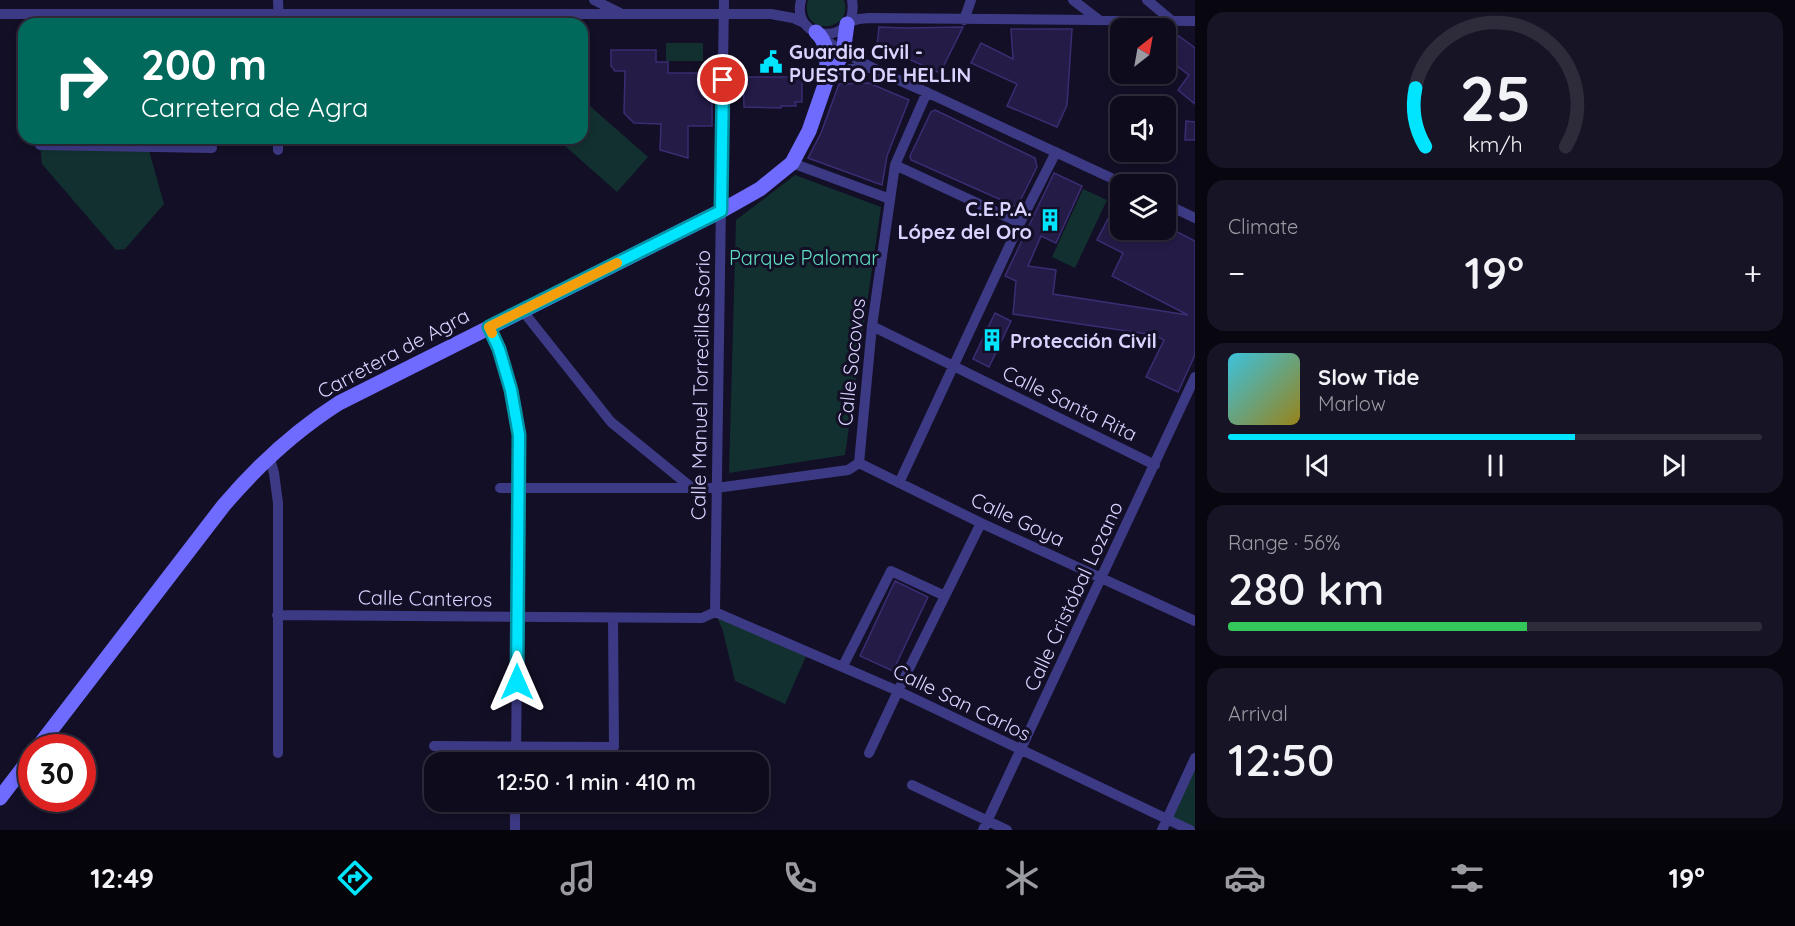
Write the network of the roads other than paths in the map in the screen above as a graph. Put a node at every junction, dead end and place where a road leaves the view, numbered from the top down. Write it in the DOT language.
graph roads {
  1 [pos="278,0"];
  2 [pos="594,0"];
  3 [pos="724,0"];
  4 [pos="971,0"];
  5 [pos="1073,0"];
  6 [pos="1147,0"];
  7 [pos="800,3"];
  8 [pos="852,4"];
  9 [pos="771,14"];
  10 [pos="0,15"];
  11 [pos="623,15"];
  12 [pos="725,15"];
  13 [pos="28,18"];
  14 [pos="279,18"];
  15 [pos="365,18"];
  16 [pos="870,18"];
  17 [pos="1169,18"];
  18 [pos="964,20"];
  19 [pos="1099,20"];
  20 [pos="1110,20"];
  21 [pos="1176,20"];
  22 [pos="1195,21"];
  23 [pos="847,27"];
  24 [pos="814,31"];
  25 [pos="843,53"];
  26 [pos="867,66"];
  27 [pos="826,82"];
  28 [pos="927,92"];
  29 [pos="40,144"];
  30 [pos="212,148"];
  31 [pos="1056,152"];
  32 [pos="792,163"];
  33 [pos="895,165"];
  34 [pos="1110,177"];
  35 [pos="890,199"];
  36 [pos="1176,209"];
  37 [pos="721,211"];
  38 [pos="1195,218"];
  39 [pos="1020,223"];
  40 [pos="522,310"];
  41 [pos="872,326"];
  42 [pos="489,327"];
  43 [pos="953,365"];
  44 [pos="1195,377"];
  45 [pos="269,456"];
  46 [pos="859,463"];
  47 [pos="1155,465"];
  48 [pos="899,483"];
  49 [pos="500,488"];
  50 [pos="519,488"];
  51 [pos="692,488"];
  52 [pos="716,488"];
  53 [pos="981,523"];
  54 [pos="1101,578"];
  55 [pos="945,596"];
  56 [pos="715,612"];
  57 [pos="278,615"];
  58 [pos="517,617"];
  59 [pos="613,618"];
  60 [pos="1195,621"];
  61 [pos="843,666"];
  62 [pos="897,691"];
  63 [pos="48,734"];
  64 [pos="434,746"];
  65 [pos="516,746"];
  66 [pos="1020,750"];
  67 [pos="516,752"];
  68 [pos="278,753"];
  69 [pos="869,753"];
  70 [pos="1195,758"];
  71 [pos="18,774"];
  72 [pos="912,786"];
  73 [pos="0,798"];
  74 [pos="515,812"];
  75 [pos="1167,819"];
  76 [pos="985,825"];
  77 [pos="515,830"];
  78 [pos="1007,830"];
  79 [pos="1162,830"];
  80 [pos="1190,830"];
  1 -- 14 [label="street"];
  2 -- 11 [label="street"];
  3 -- 12 [label="street, Calle Manuel Torrecillas Sorio"];
  4 -- 18 [label="street"];
  5 -- 19 [label="street"];
  6 -- 17 [label="street"];
  7 -- 9 [label="street"];
  7 -- 24 [label="street"];
  8 -- 16 [label="street"];
  8 -- 23 [label="street"];
  9 -- 12 [label="street"];
  9 -- 24 [label="street"];
  10 -- 13 [label="street"];
  11 -- 12 [label="street"];
  11 -- 15 [label="street"];
  12 -- 37 [label="street, Calle Manuel Torrecillas Sorio"];
  16 -- 18 [label="street"];
  16 -- 23 [label="street"];
  18 -- 19 [label="street"];
  19 -- 20 [label="street"];
  21 -- 22 [label="street"];
  23 -- 24 [label="street"];
  23 -- 25 [label="street, Carretera de Agra"];
  23 -- 26 [label="street"];
  24 -- 25 [label="street"];
  24 -- 27 [label="street, Carretera de Agra"];
  25 -- 26 [label="street"];
  25 -- 27 [label="street, Carretera de Agra"];
  26 -- 27 [label="street"];
  26 -- 28 [label="street"];
  27 -- 32 [label="street, Carretera de Agra"];
  28 -- 31 [label="street"];
  28 -- 33 [label="street, Calle Socovos"];
  29 -- 30 [label="street"];
  31 -- 34 [label="street"];
  31 -- 39 [label="street"];
  32 -- 35 [label="street"];
  32 -- 37 [label="street, Carretera de Agra"];
  33 -- 35 [label="street, Calle Socovos"];
  33 -- 39 [label="street"];
  35 -- 41 [label="street, Calle Socovos"];
  36 -- 38 [label="street"];
  37 -- 40 [label="street, Carretera de Agra"];
  37 -- 52 [label="street, Calle Manuel Torrecillas Sorio"];
  39 -- 43 [label="street"];
  40 -- 42 [label="street, Carretera de Agra"];
  40 -- 51 [label="street"];
  41 -- 43 [label="street, Calle Santa Rita"];
  41 -- 46 [label="street, Calle Socovos"];
  42 -- 45 [label="street, Carretera de Agra"];
  42 -- 50 [label="street"];
  43 -- 47 [label="street, Calle Santa Rita"];
  43 -- 48 [label="street"];
  44 -- 47 [label="street, Calle Cristóbal Lozano"];
  45 -- 57 [label="street"];
  45 -- 63 [label="street, Carretera de Agra"];
  46 -- 48 [label="street, Calle Goya"];
  46 -- 52 [label="street"];
  47 -- 54 [label="street, Calle Cristóbal Lozano"];
  48 -- 53 [label="street, Calle Goya"];
  49 -- 50 [label="street"];
  50 -- 51 [label="street"];
  50 -- 58 [label="street"];
  51 -- 52 [label="street"];
  52 -- 56 [label="street, Calle Manuel Torrecillas Sorio"];
  53 -- 54 [label="street, Calle Goya"];
  53 -- 55 [label="street"];
  54 -- 60 [label="street, Calle Goya"];
  54 -- 66 [label="street, Calle Cristóbal Lozano"];
  55 -- 61 [label="street"];
  55 -- 62 [label="street"];
  56 -- 59 [label="street, Calle Canteros"];
  56 -- 61 [label="street, Calle San Carlos"];
  57 -- 58 [label="street, Calle Canteros"];
  57 -- 68 [label="street"];
  58 -- 59 [label="street, Calle Canteros"];
  58 -- 65 [label="street"];
  59 -- 65 [label="street"];
  61 -- 62 [label="street, Calle San Carlos"];
  62 -- 66 [label="street, Calle San Carlos"];
  62 -- 69 [label="street"];
  64 -- 65 [label="street"];
  65 -- 67 [label="street"];
  66 -- 75 [label="street, Calle San Carlos"];
  66 -- 76 [label="street, Calle Cristóbal Lozano"];
  70 -- 75 [label="street"];
  71 -- 73 [label="street"];
  72 -- 76 [label="street"];
  74 -- 77 [label="street"];
  75 -- 79 [label="street"];
  75 -- 80 [label="street, Calle San Carlos"];
  76 -- 78 [label="street"];
}
